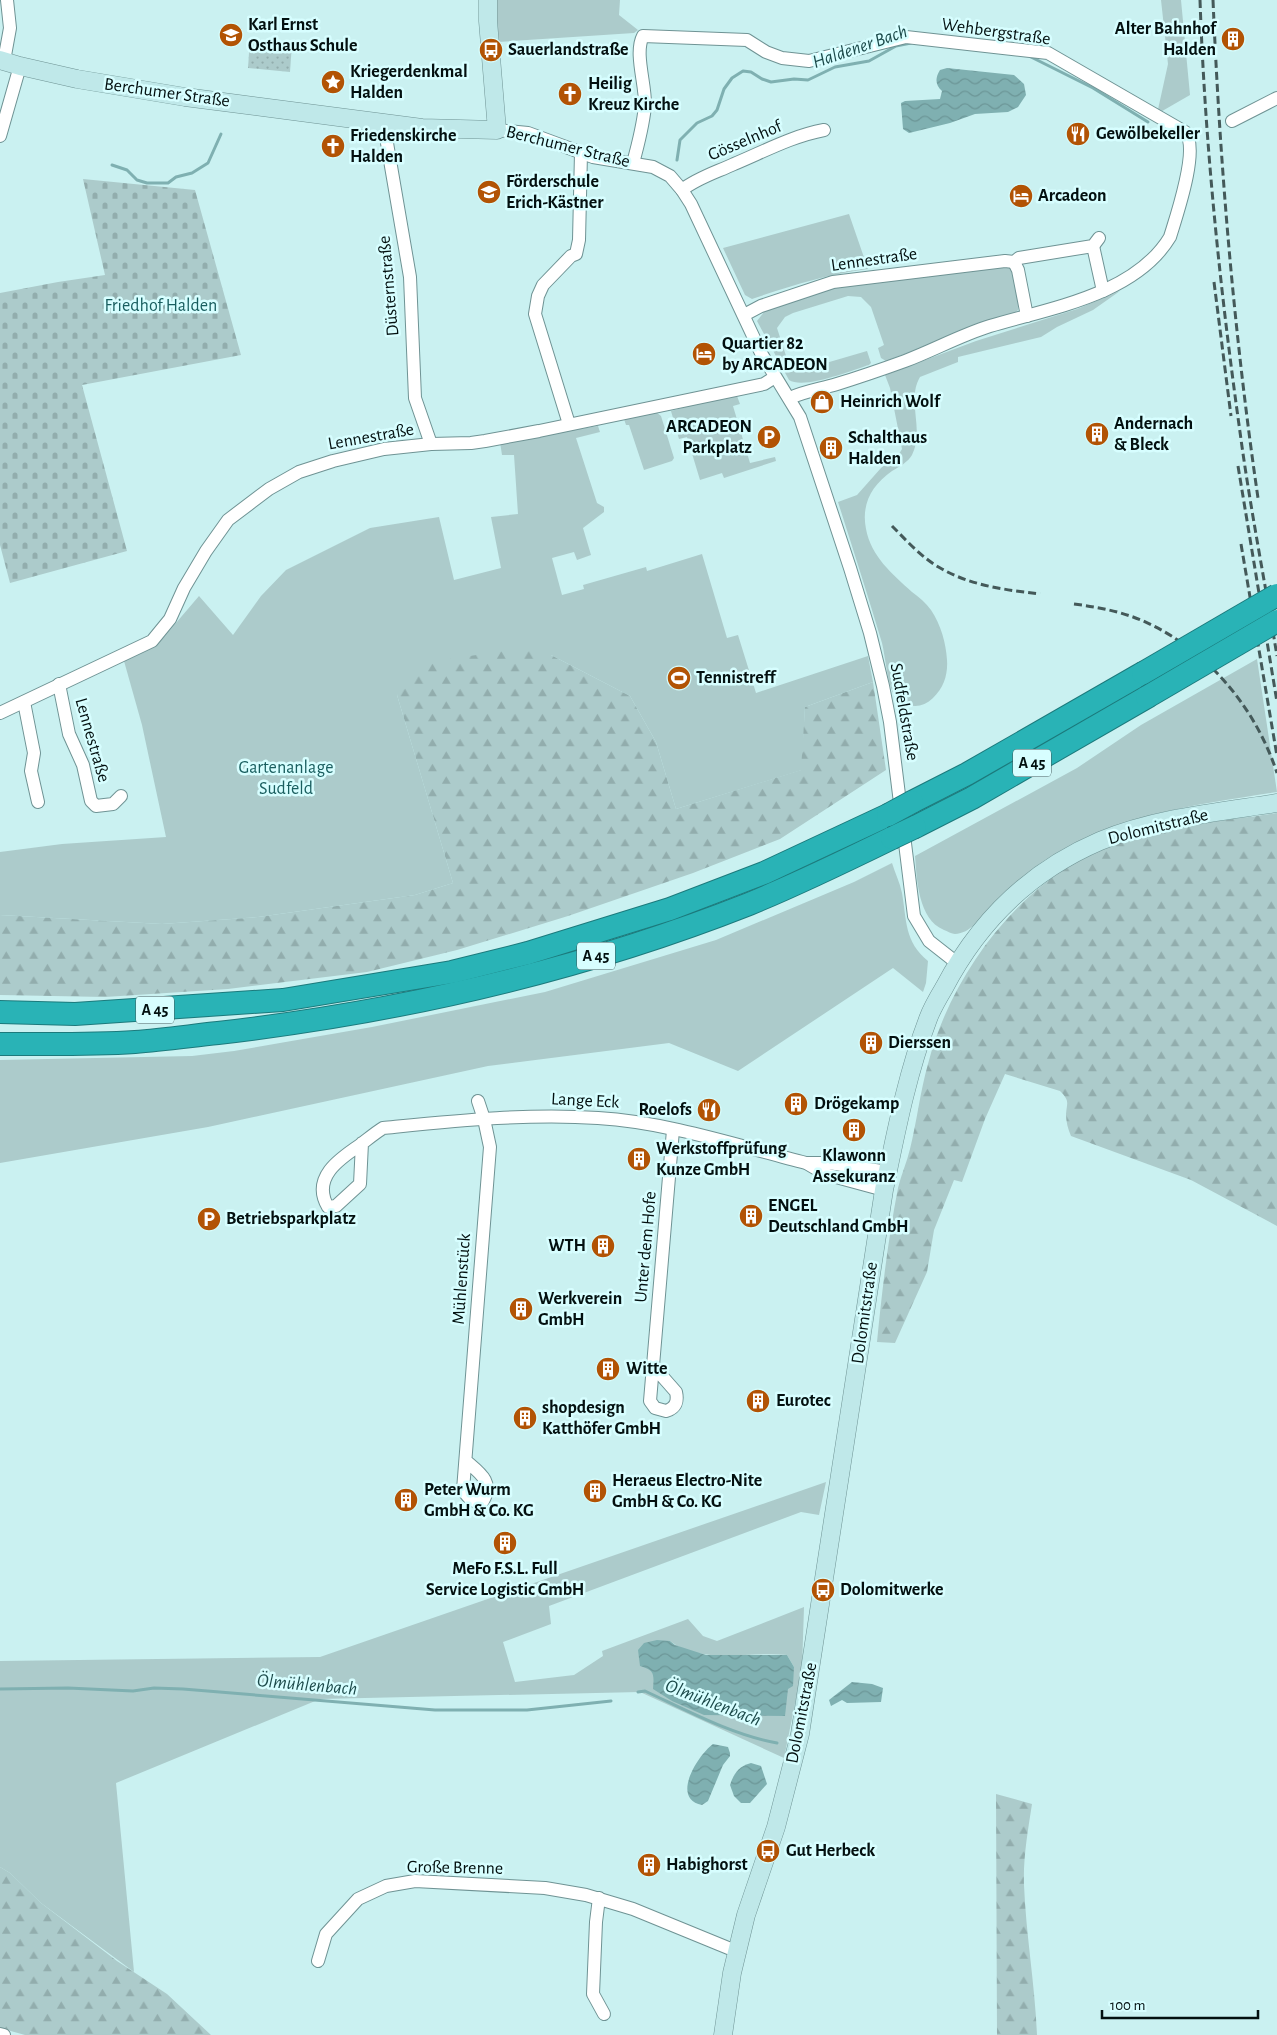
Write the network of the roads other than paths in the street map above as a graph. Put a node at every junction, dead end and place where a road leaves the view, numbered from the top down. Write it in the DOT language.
graph roads {
  1 [pos="7,0"];
  2 [pos="488,0"];
  3 [pos="8,62"];
  4 [pos="1277,98"];
  5 [pos="1232,121"];
  6 [pos="388,123"];
  7 [pos="497,130"];
  8 [pos="824,130"];
  9 [pos="0,136"];
  10 [pos="580,153"];
  11 [pos="633,163"];
  12 [pos="682,190"];
  13 [pos="1014,262"];
  14 [pos="1103,292"];
  15 [pos="744,316"];
  16 [pos="1027,316"];
  17 [pos="775,377"];
  18 [pos="790,398"];
  19 [pos="569,424"];
  20 [pos="431,444"];
  21 [pos="815,458"];
  22 [pos="1277,594"];
  23 [pos="1277,621"];
  24 [pos="59,684"];
  25 [pos="24,702"];
  26 [pos="0,713"];
  27 [pos="121,796"];
  28 [pos="38,802"];
  29 [pos="1277,803"];
  30 [pos="957,963"];
  31 [pos="0,1010"];
  32 [pos="0,1044"];
  33 [pos="478,1100"];
  34 [pos="484,1119"];
  35 [pos="674,1130"];
  36 [pos="362,1143"];
  37 [pos="806,1163"];
  38 [pos="888,1172"];
  39 [pos="884,1190"];
  40 [pos="654,1367"];
  41 [pos="466,1461"];
  42 [pos="599,1898"];
  43 [pos="738,1952"];
  44 [pos="318,1961"];
  45 [pos="604,2014"];
  46 [pos="0,2034"];
  47 [pos="4,2035"];
  48 [pos="723,2035"];
  1 -- 3 [label="street"];
  2 -- 7 [label="street"];
  3 -- 6 [label="street, Berchumer Straße"];
  3 -- 9 [label="street"];
  4 -- 5 [label="street"];
  6 -- 7 [label="street, Berchumer Straße"];
  6 -- 20 [label="street, Düsternstraße"];
  7 -- 10 [label="street, Berchumer Straße"];
  8 -- 12 [label="street, Gösselnhof"];
  10 -- 11 [label="street, Berchumer Straße"];
  10 -- 19 [label="street"];
  11 -- 12 [label="street, Berchumer Straße"];
  11 -- 14 [label="street, Wehbergstraße"];
  12 -- 15 [label="street, Berchumer Straße"];
  13 -- 14 [label="street, Lennestraße"];
  13 -- 15 [label="street, Lennestraße"];
  13 -- 16 [label="street"];
  14 -- 16 [label="street"];
  15 -- 17 [label="street, Berchumer Straße"];
  16 -- 18 [label="street"];
  17 -- 18 [label="street, Berchumer Straße"];
  17 -- 19 [label="street, Lennestraße"];
  18 -- 21 [label="street, Berchumer Straße"];
  19 -- 20 [label="street, Lennestraße"];
  20 -- 24 [label="street, Lennestraße"];
  21 -- 30 [label="street, Sudfeldstraße"];
  22 -- 31 [label="highway, A 45, bridge"];
  23 -- 32 [label="highway, A 45, bridge"];
  24 -- 25 [label="street, Lennestraße"];
  24 -- 27 [label="street, Lennestraße"];
  25 -- 26 [label="street, Lennestraße"];
  25 -- 28 [label="street"];
  29 -- 30 [label="street, Dolomitstraße"];
  30 -- 38 [label="street, Dolomitstraße"];
  33 -- 34 [label="street, Mühlenstück"];
  34 -- 35 [label="street, Lange Eck"];
  34 -- 36 [label="street, Lange Eck"];
  34 -- 41 [label="street, Mühlenstück"];
  35 -- 37 [label="street, Lange Eck"];
  35 -- 40 [label="street, Unter dem Hofe"];
  36 -- 36 [label="street, Lange Eck"];
  37 -- 38 [label="street, Lange Eck"];
  37 -- 39 [label="street, Lange Eck"];
  38 -- 39 [label="street, Dolomitstraße"];
  39 -- 43 [label="street, Dolomitstraße"];
  42 -- 43 [label="street, Große Brenne"];
  42 -- 44 [label="street, Große Brenne"];
  42 -- 45 [label="street"];
  43 -- 48 [label="street, Dolomitstraße"];
  46 -- 47 [label="street"];
}
